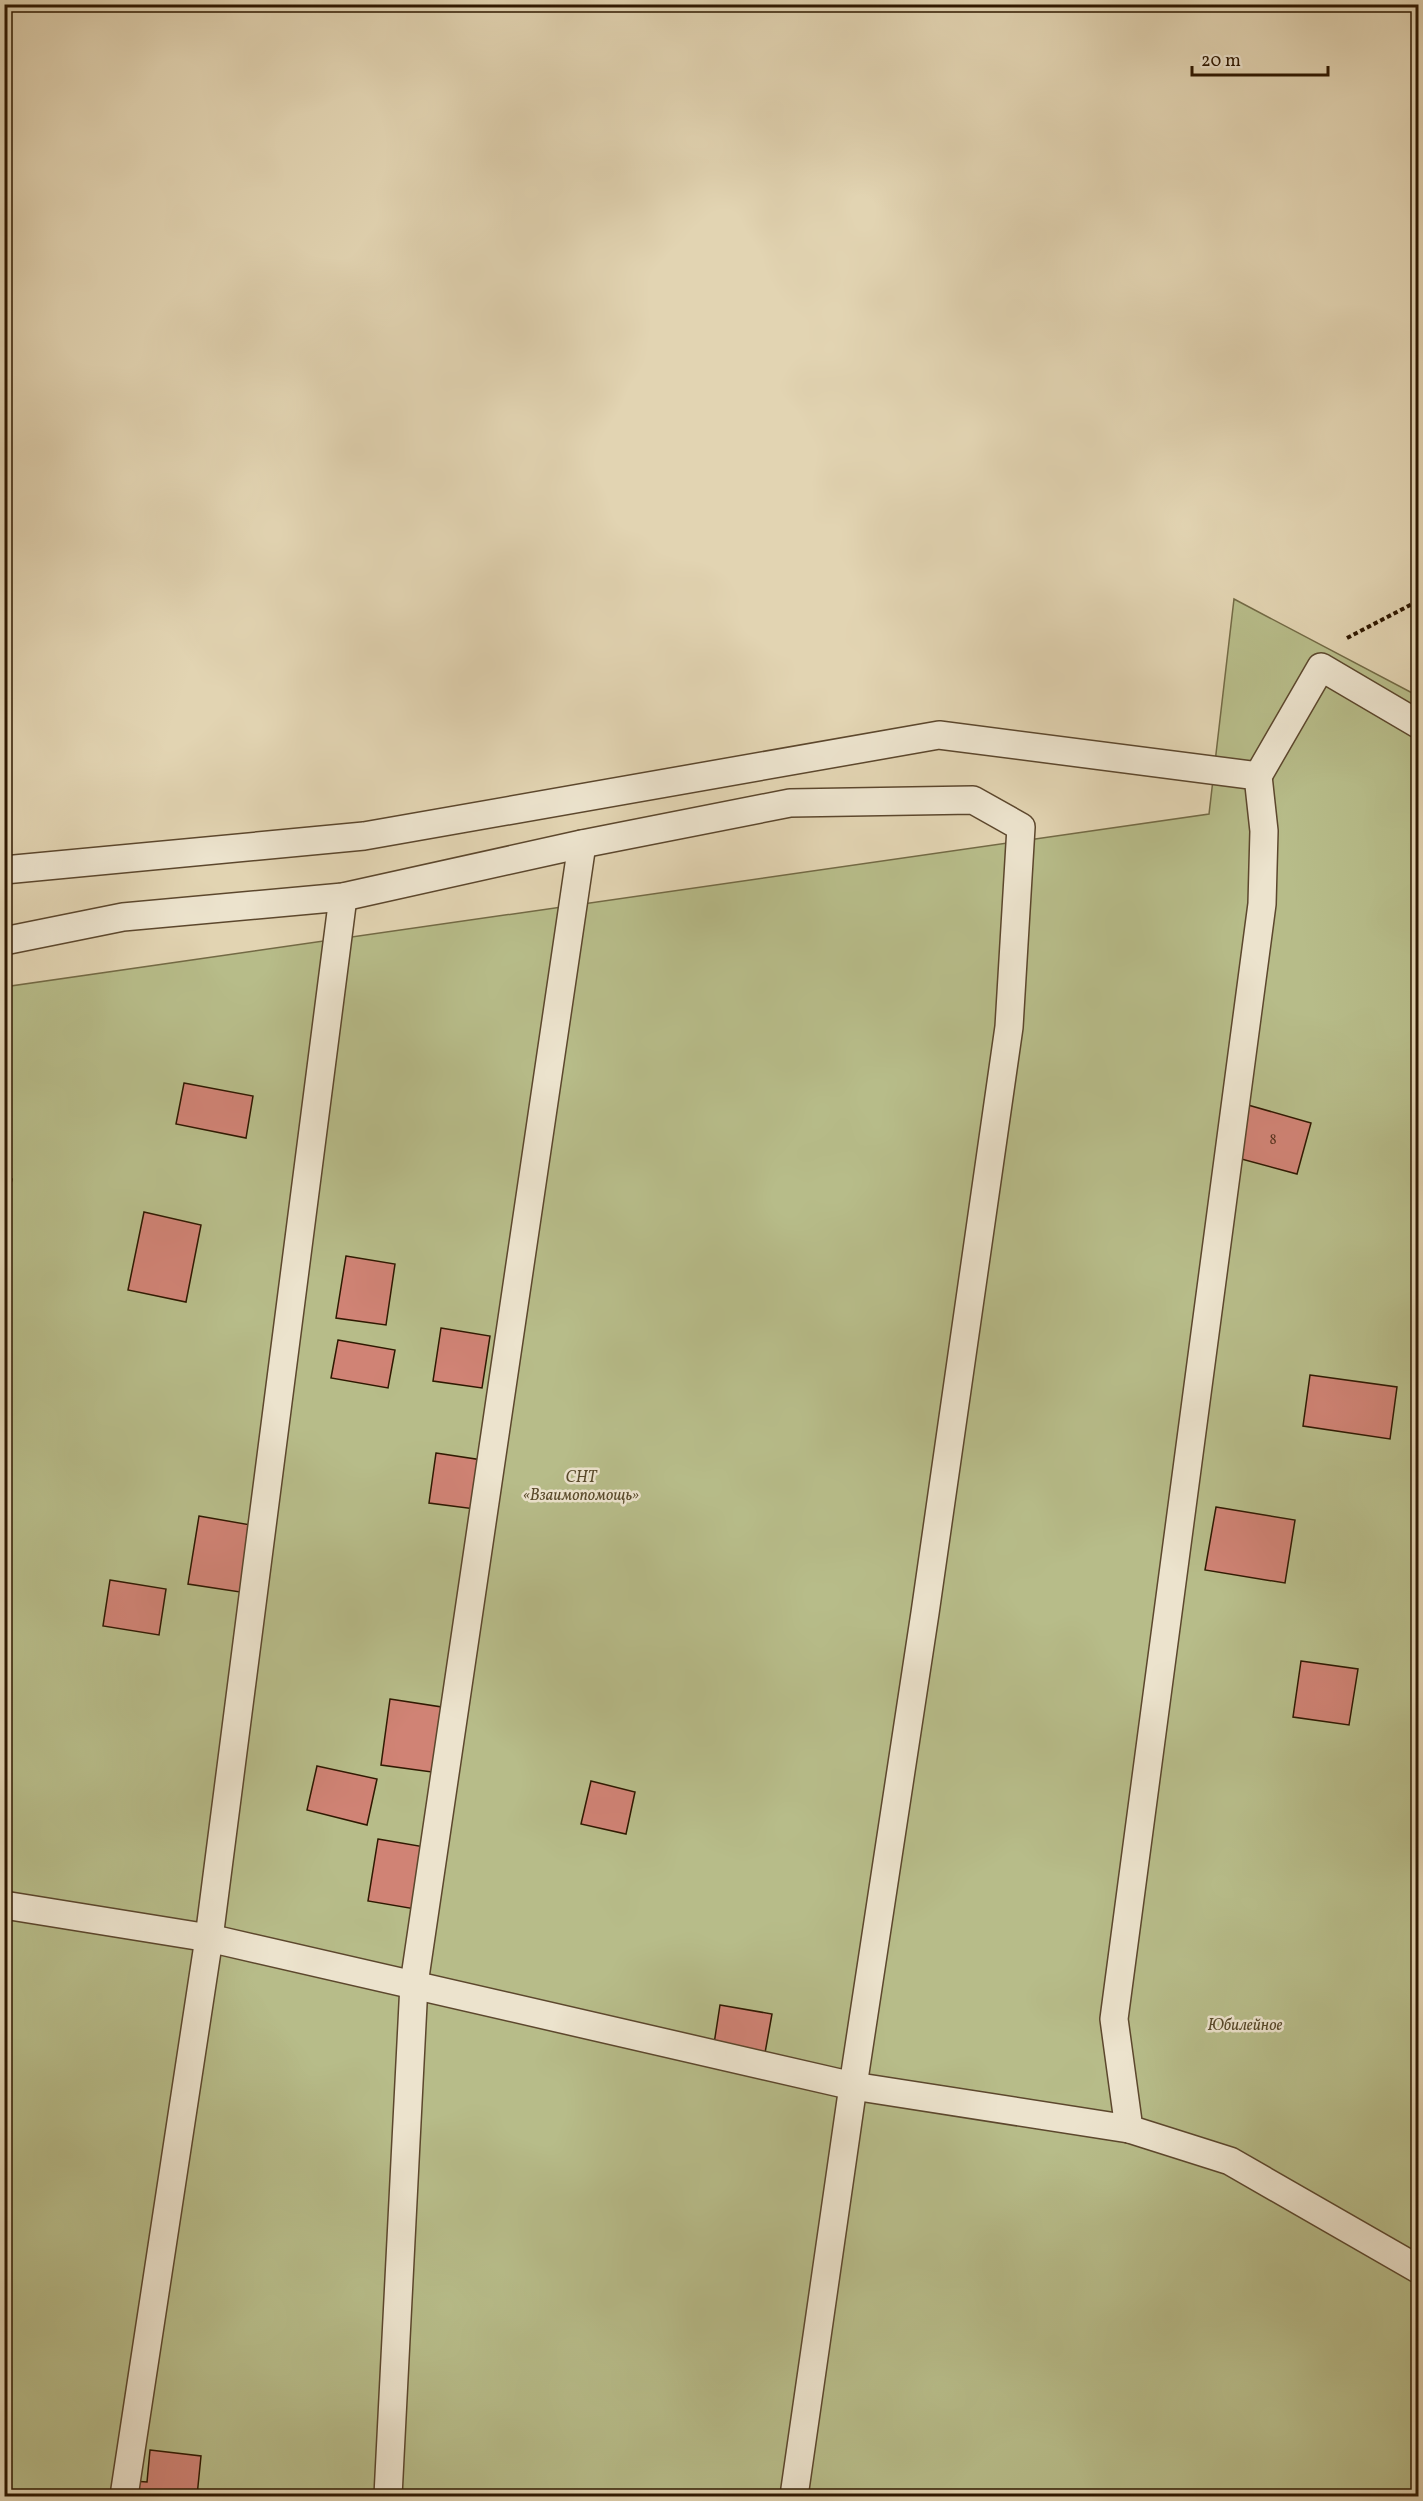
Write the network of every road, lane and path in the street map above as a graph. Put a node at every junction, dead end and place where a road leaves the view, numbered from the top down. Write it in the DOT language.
graph roads {
  1 [pos="1419,601"];
  2 [pos="1321,667"];
  3 [pos="1419,724"];
  4 [pos="1258,776"];
  5 [pos="582,844"];
  6 [pos="4,870"];
  7 [pos="343,897"];
  8 [pos="4,941"];
  9 [pos="4,1905"];
  10 [pos="209,1938"];
  11 [pos="414,1984"];
  12 [pos="853,2086"];
  13 [pos="1129,2129"];
  14 [pos="1419,2269"];
  15 [pos="124,2496"];
  16 [pos="388,2496"];
  17 [pos="794,2496"];
  1 -- 2 [label="path"];
  2 -- 3 [label="lane"];
  2 -- 4 [label="lane"];
  4 -- 6 [label="lane"];
  4 -- 13 [label="lane"];
  5 -- 7 [label="lane"];
  5 -- 11 [label="lane"];
  5 -- 12 [label="lane"];
  7 -- 8 [label="lane"];
  7 -- 10 [label="lane"];
  9 -- 10 [label="lane"];
  10 -- 11 [label="lane"];
  10 -- 15 [label="lane"];
  11 -- 12 [label="lane"];
  11 -- 16 [label="lane"];
  12 -- 13 [label="lane"];
  12 -- 17 [label="lane"];
  13 -- 14 [label="lane"];
}
